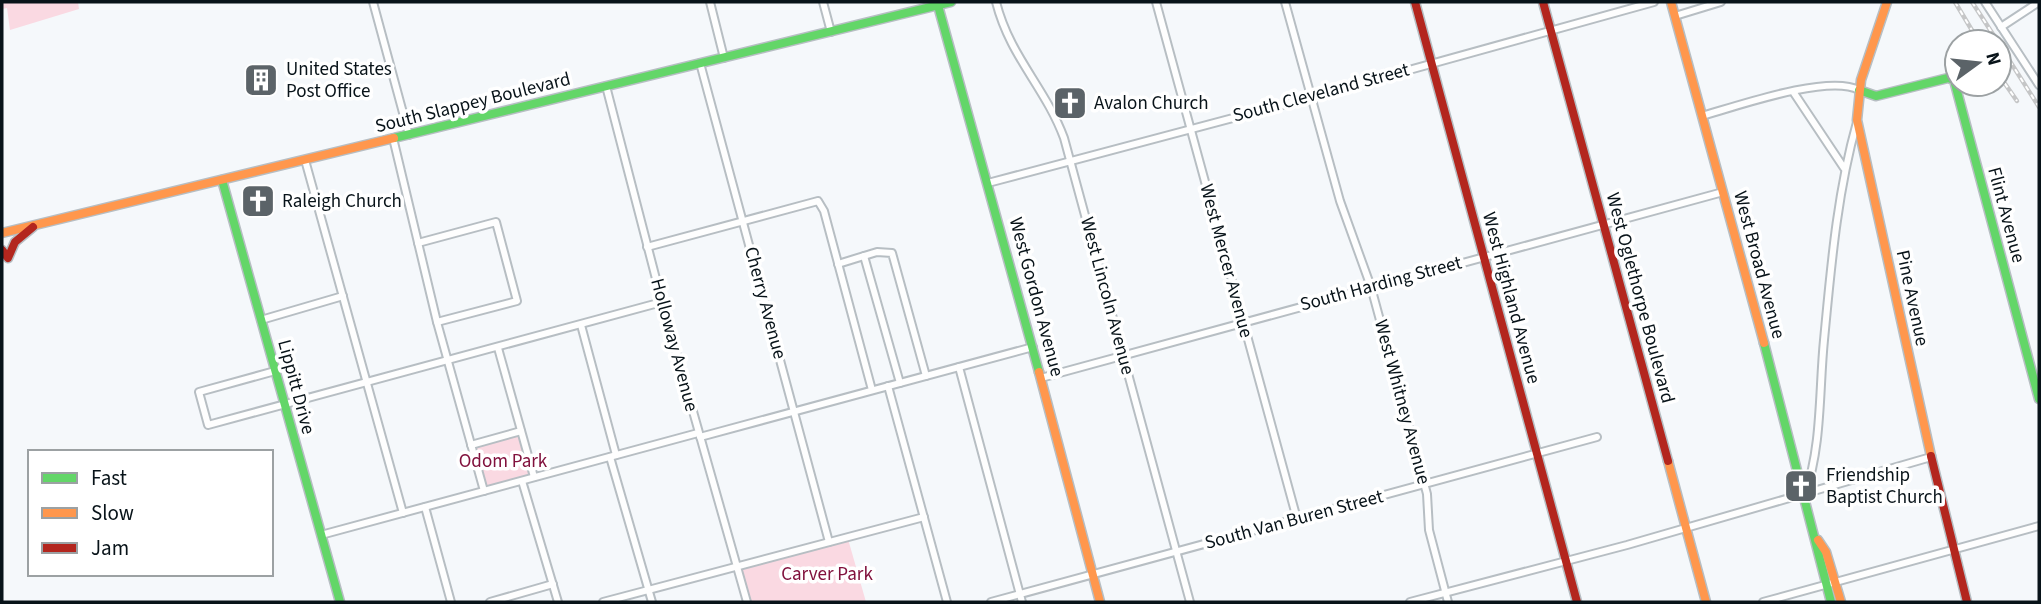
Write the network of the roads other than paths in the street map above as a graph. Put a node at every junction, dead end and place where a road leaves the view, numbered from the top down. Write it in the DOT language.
graph roads {
  1 [pos="373,2"];
  2 [pos="710,2"];
  3 [pos="822,2"];
  4 [pos="951,2"];
  5 [pos="996,2"];
  6 [pos="1156,2"];
  7 [pos="1285,2"];
  8 [pos="1415,2"];
  9 [pos="1543,2"];
  10 [pos="1654,2"];
  11 [pos="1671,2"];
  12 [pos="1721,2"];
  13 [pos="1887,2"];
  14 [pos="1986,2"];
  15 [pos="2039,2"];
  16 [pos="937,4"];
  17 [pos="1675,16"];
  18 [pos="2001,27"];
  19 [pos="1551,30"];
  20 [pos="831,32"];
  21 [pos="724,58"];
  22 [pos="700,63"];
  23 [pos="1432,64"];
  24 [pos="2039,85"];
  25 [pos="606,86"];
  26 [pos="1859,90"];
  27 [pos="1794,93"];
  28 [pos="1311,97"];
  29 [pos="1702,116"];
  30 [pos="1857,120"];
  31 [pos="1191,129"];
  32 [pos="409,135"];
  33 [pos="393,138"];
  34 [pos="305,160"];
  35 [pos="1070,160"];
  36 [pos="1844,167"];
  37 [pos="222,180"];
  38 [pos="989,183"];
  39 [pos="1723,192"];
  40 [pos="743,221"];
  41 [pos="38,224"];
  42 [pos="1603,224"];
  43 [pos="2,232"];
  44 [pos="418,243"];
  45 [pos="647,247"];
  46 [pos="2,250"];
  47 [pos="864,256"];
  48 [pos="1484,257"];
  49 [pos="838,264"];
  50 [pos="1371,287"];
  51 [pos="343,296"];
  52 [pos="662,302"];
  53 [pos="261,320"];
  54 [pos="437,322"];
  55 [pos="1242,322"];
  56 [pos="581,325"];
  57 [pos="1033,347"];
  58 [pos="498,348"];
  59 [pos="1123,355"];
  60 [pos="448,359"];
  61 [pos="959,367"];
  62 [pos="275,371"];
  63 [pos="926,376"];
  64 [pos="1041,378"];
  65 [pos="366,382"];
  66 [pos="900,383"];
  67 [pos="888,386"];
  68 [pos="872,390"];
  69 [pos="2039,399"];
  70 [pos="284,405"];
  71 [pos="794,411"];
  72 [pos="521,431"];
  73 [pos="699,435"];
  74 [pos="1597,437"];
  75 [pos="471,444"];
  76 [pos="1536,453"];
  77 [pos="613,456"];
  78 [pos="1931,457"];
  79 [pos="1812,465"];
  80 [pos="1799,472"];
  81 [pos="534,478"];
  82 [pos="522,481"];
  83 [pos="1424,485"];
  84 [pos="484,491"];
  85 [pos="1805,494"];
  86 [pos="425,506"];
  87 [pos="403,513"];
  88 [pos="924,517"];
  89 [pos="1297,519"];
  90 [pos="2039,526"];
  91 [pos="1686,528"];
  92 [pos="321,535"];
  93 [pos="830,542"];
  94 [pos="1953,550"];
  95 [pos="1176,552"];
  96 [pos="1566,561"];
  97 [pos="737,567"];
  98 [pos="1093,575"];
  99 [pos="552,584"];
  100 [pos="1831,584"];
  101 [pos="648,590"];
  102 [pos="1446,592"];
  103 [pos="1020,594"];
  104 [pos="340,602"];
  105 [pos="451,602"];
  106 [pos="490,602"];
  107 [pos="558,602"];
  108 [pos="603,602"];
  109 [pos="652,602"];
  110 [pos="747,602"];
  111 [pos="947,602"];
  112 [pos="990,602"];
  113 [pos="1022,602"];
  114 [pos="1100,602"];
  115 [pos="1190,602"];
  116 [pos="1410,602"];
  117 [pos="1448,602"];
  118 [pos="1577,602"];
  119 [pos="1706,602"];
  120 [pos="1763,602"];
  121 [pos="1831,602"];
  122 [pos="1841,602"];
  123 [pos="1967,602"];
  1 -- 32 [label="street"];
  2 -- 21 [label="street"];
  3 -- 20 [label="street"];
  4 -- 16 [label="main road, South Slappey Boulevard"];
  5 -- 35 [label="street, West Lincoln Avenue"];
  6 -- 31 [label="street, West Mercer Avenue"];
  7 -- 28 [label="street, West Whitney Avenue"];
  8 -- 23 [label="main road, West Highland Avenue"];
  9 -- 19 [label="main road, West Oglethorpe Boulevard"];
  10 -- 19 [label="street, South Cleveland Street"];
  11 -- 17 [label="main road, West Broad Avenue"];
  12 -- 17 [label="street"];
  13 -- 26 [label="main road, Pine Avenue"];
  14 -- 18 [label="street"];
  15 -- 18 [label="street"];
  16 -- 20 [label="main road, South Slappey Boulevard"];
  16 -- 38 [label="main road, West Gordon Avenue"];
  17 -- 29 [label="main road, West Broad Avenue"];
  18 -- 24 [label="street"];
  19 -- 23 [label="street, South Cleveland Street"];
  19 -- 42 [label="main road, West Oglethorpe Boulevard"];
  20 -- 21 [label="main road, South Slappey Boulevard"];
  21 -- 22 [label="main road, South Slappey Boulevard"];
  22 -- 25 [label="main road, South Slappey Boulevard"];
  22 -- 40 [label="street, Cherry Avenue"];
  23 -- 28 [label="street, South Cleveland Street"];
  23 -- 48 [label="main road, West Highland Avenue"];
  25 -- 32 [label="main road, South Slappey Boulevard"];
  25 -- 45 [label="street, Holloway Avenue"];
  26 -- 27 [label="street"];
  26 -- 30 [label="main road, Pine Avenue"];
  26 -- 69 [label="main road, Flint Avenue"];
  27 -- 29 [label="street"];
  27 -- 36 [label="street"];
  28 -- 31 [label="street, South Cleveland Street"];
  28 -- 50 [label="street, West Whitney Avenue"];
  29 -- 39 [label="main road, West Broad Avenue"];
  30 -- 36 [label="street"];
  30 -- 78 [label="main road, Pine Avenue"];
  31 -- 35 [label="street, South Cleveland Street"];
  31 -- 55 [label="street, West Mercer Avenue"];
  32 -- 33 [label="main road, South Slappey Boulevard"];
  33 -- 34 [label="main road, South Slappey Boulevard"];
  33 -- 44 [label="street"];
  34 -- 37 [label="main road, South Slappey Boulevard"];
  34 -- 51 [label="street"];
  35 -- 38 [label="street, South Cleveland Street"];
  35 -- 59 [label="street, West Lincoln Avenue"];
  36 -- 79 [label="street"];
  37 -- 41 [label="main road, South Slappey Boulevard"];
  37 -- 53 [label="main road, Lippitt Drive"];
  38 -- 57 [label="main road, West Gordon Avenue"];
  39 -- 42 [label="street, South Harding Street"];
  39 -- 80 [label="main road, West Broad Avenue"];
  40 -- 45 [label="street"];
  40 -- 49 [label="street"];
  40 -- 71 [label="street, Cherry Avenue"];
  41 -- 43 [label="main road, South Slappey Boulevard"];
  41 -- 46 [label="main road"];
  42 -- 48 [label="street, South Harding Street"];
  42 -- 91 [label="main road, West Oglethorpe Boulevard"];
  44 -- 54 [label="street"];
  44 -- 54 [label="street"];
  45 -- 52 [label="street, Holloway Avenue"];
  47 -- 49 [label="street"];
  47 -- 63 [label="street"];
  47 -- 66 [label="street"];
  48 -- 50 [label="street, South Harding Street"];
  48 -- 76 [label="main road, West Highland Avenue"];
  49 -- 68 [label="street"];
  50 -- 55 [label="street, South Harding Street"];
  50 -- 83 [label="street, West Whitney Avenue"];
  51 -- 53 [label="street"];
  51 -- 65 [label="street"];
  52 -- 56 [label="street"];
  52 -- 73 [label="street, Holloway Avenue"];
  53 -- 62 [label="main road, Lippitt Drive"];
  54 -- 60 [label="street"];
  55 -- 59 [label="street, South Harding Street"];
  55 -- 89 [label="street, West Mercer Avenue"];
  56 -- 58 [label="street"];
  56 -- 77 [label="street"];
  57 -- 61 [label="street"];
  57 -- 64 [label="main road, West Gordon Avenue"];
  58 -- 60 [label="street"];
  58 -- 72 [label="street"];
  59 -- 64 [label="street, South Harding Street"];
  59 -- 95 [label="street, West Lincoln Avenue"];
  60 -- 65 [label="street"];
  60 -- 75 [label="street"];
  61 -- 63 [label="street"];
  61 -- 103 [label="street"];
  62 -- 70 [label="main road, Lippitt Drive"];
  62 -- 70 [label="street"];
  63 -- 66 [label="street"];
  64 -- 98 [label="main road, West Gordon Avenue"];
  65 -- 70 [label="street"];
  65 -- 87 [label="street"];
  66 -- 67 [label="street"];
  67 -- 68 [label="street"];
  67 -- 88 [label="street"];
  68 -- 71 [label="street"];
  70 -- 92 [label="main road, Lippitt Drive"];
  71 -- 73 [label="street"];
  71 -- 93 [label="street, Cherry Avenue"];
  72 -- 75 [label="street"];
  72 -- 81 [label="street"];
  73 -- 77 [label="street"];
  73 -- 97 [label="street, Holloway Avenue"];
  74 -- 76 [label="street, South Van Buren Street"];
  75 -- 84 [label="street"];
  76 -- 83 [label="street, South Van Buren Street"];
  76 -- 96 [label="main road, West Highland Avenue"];
  77 -- 81 [label="street"];
  77 -- 101 [label="street"];
  78 -- 85 [label="street"];
  78 -- 94 [label="main road, Pine Avenue"];
  79 -- 80 [label="street"];
  79 -- 85 [label="street"];
  80 -- 85 [label="main road, West Broad Avenue"];
  81 -- 82 [label="street"];
  82 -- 84 [label="street"];
  82 -- 99 [label="street"];
  83 -- 89 [label="street, South Van Buren Street"];
  83 -- 102 [label="street, West Whitney Avenue"];
  84 -- 86 [label="street"];
  85 -- 91 [label="street"];
  85 -- 100 [label="main road, West Broad Avenue"];
  86 -- 87 [label="street"];
  86 -- 105 [label="street"];
  87 -- 92 [label="street"];
  88 -- 93 [label="street"];
  88 -- 111 [label="street"];
  89 -- 95 [label="street, South Van Buren Street"];
  90 -- 94 [label="street"];
  91 -- 96 [label="street"];
  91 -- 119 [label="main road, West Oglethorpe Boulevard"];
  92 -- 104 [label="main road, Lippitt Drive"];
  93 -- 97 [label="street"];
  94 -- 100 [label="street"];
  94 -- 123 [label="main road, Pine Avenue"];
  95 -- 98 [label="street, South Van Buren Street"];
  95 -- 115 [label="street, West Lincoln Avenue"];
  96 -- 102 [label="street"];
  96 -- 118 [label="main road, West Highland Avenue"];
  97 -- 101 [label="street"];
  97 -- 110 [label="street, Holloway Avenue"];
  98 -- 103 [label="street, South Van Buren Street"];
  98 -- 114 [label="main road, West Gordon Avenue"];
  99 -- 106 [label="street"];
  99 -- 107 [label="street"];
  100 -- 120 [label="street"];
  100 -- 121 [label="main road, West Broad Avenue"];
  100 -- 122 [label="main road, West Broad Avenue"];
  101 -- 108 [label="street"];
  101 -- 109 [label="street"];
  102 -- 116 [label="street"];
  102 -- 117 [label="street, West Whitney Avenue"];
  103 -- 112 [label="street, South Van Buren Street"];
  103 -- 113 [label="street"];
}
